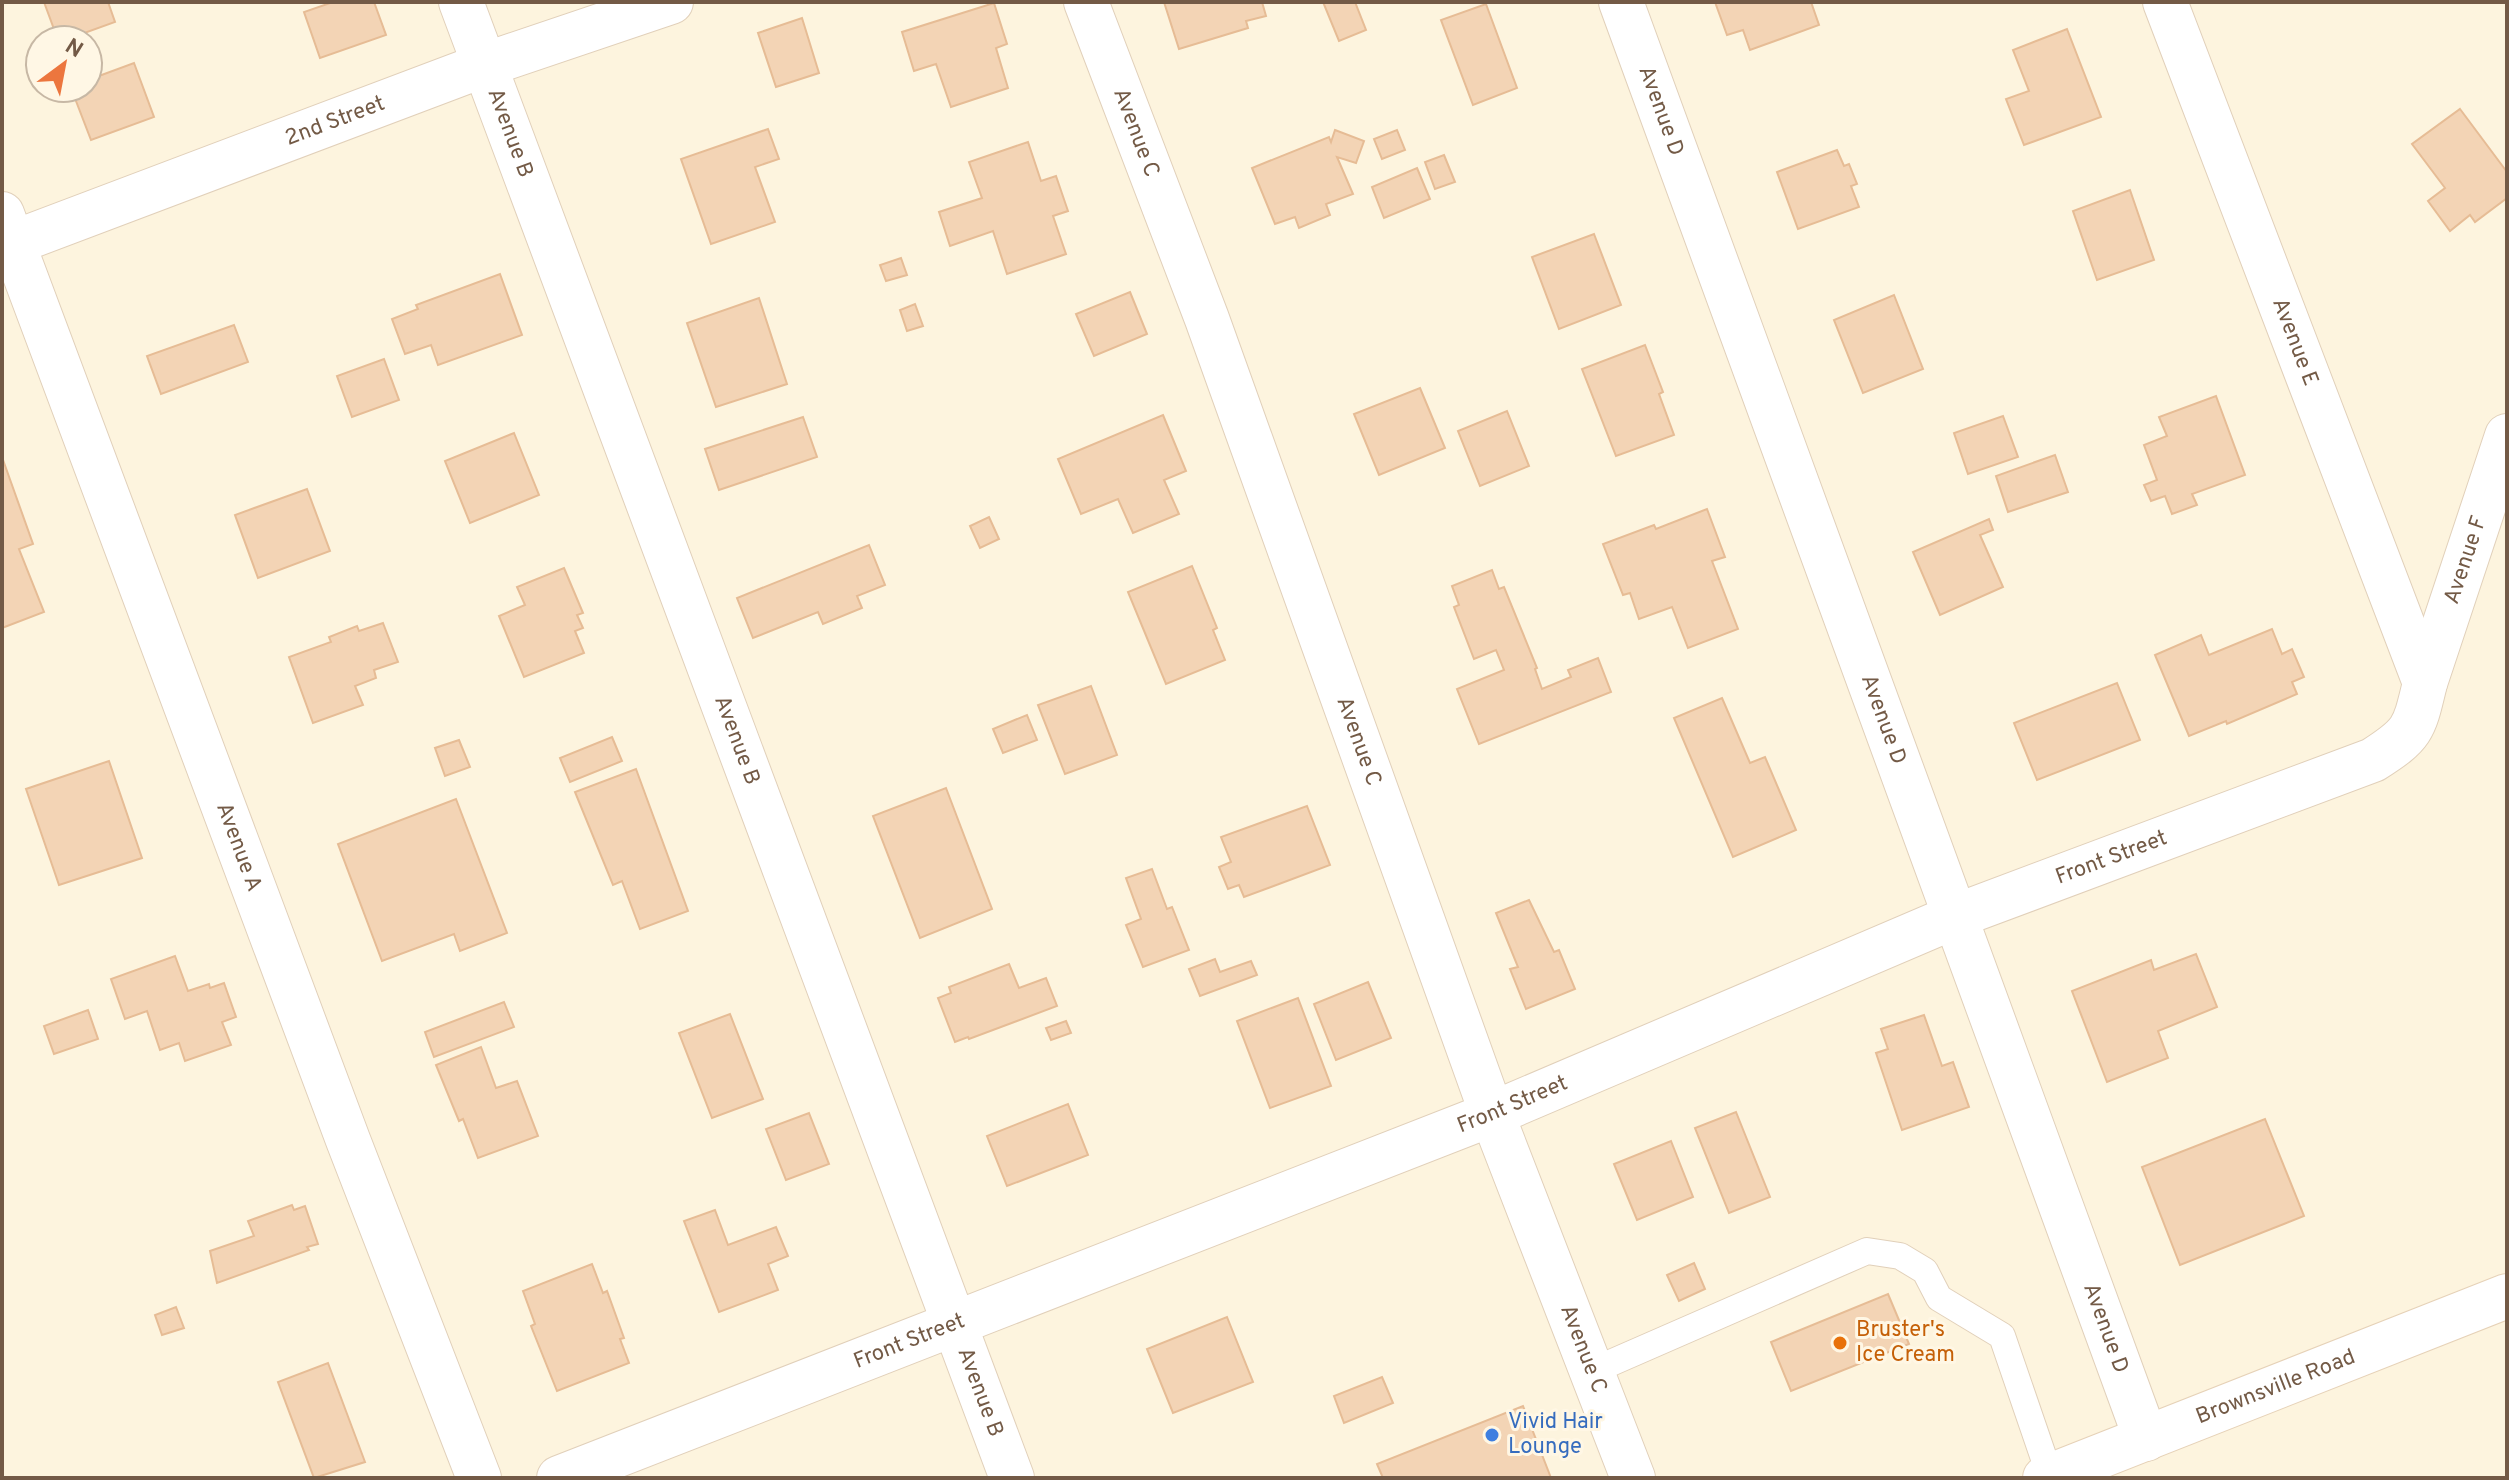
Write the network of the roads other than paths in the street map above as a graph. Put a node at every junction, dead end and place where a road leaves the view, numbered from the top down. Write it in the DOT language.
graph roads {
  1 [pos="461,2"];
  2 [pos="671,2"];
  3 [pos="1086,2"];
  4 [pos="1621,2"];
  5 [pos="2165,2"];
  6 [pos="484,65"];
  7 [pos="6,235"];
  8 [pos="2507,436"];
  9 [pos="2425,683"];
  10 [pos="1956,916"];
  11 [pos="1492,1114"];
  12 [pos="2507,1296"];
  13 [pos="955,1325"];
  14 [pos="1590,1372"];
  15 [pos="2146,1439"];
  16 [pos="2048,1477"];
  17 [pos="479,1478"];
  18 [pos="559,1478"];
  19 [pos="1012,1478"];
  20 [pos="1633,1478"];
  1 -- 6 [label="street, Avenue B"];
  2 -- 6 [label="street, 2nd Street"];
  3 -- 11 [label="street, Avenue C"];
  4 -- 10 [label="street, Avenue D"];
  5 -- 9 [label="street, Avenue E"];
  6 -- 7 [label="street, 2nd Street"];
  6 -- 13 [label="street, Avenue B"];
  7 -- 17 [label="street, Avenue A"];
  8 -- 9 [label="street, Avenue F"];
  9 -- 10 [label="street, Front Street"];
  10 -- 11 [label="street, Front Street"];
  10 -- 15 [label="street, Avenue D"];
  11 -- 13 [label="street, Front Street"];
  11 -- 14 [label="street, Avenue C"];
  12 -- 15 [label="street, Brownsville Road"];
  13 -- 18 [label="street, Front Street"];
  13 -- 19 [label="street, Avenue B"];
  14 -- 16 [label="lane"];
  14 -- 20 [label="street, Avenue C"];
  15 -- 16 [label="street, Brownsville Road"];
}
